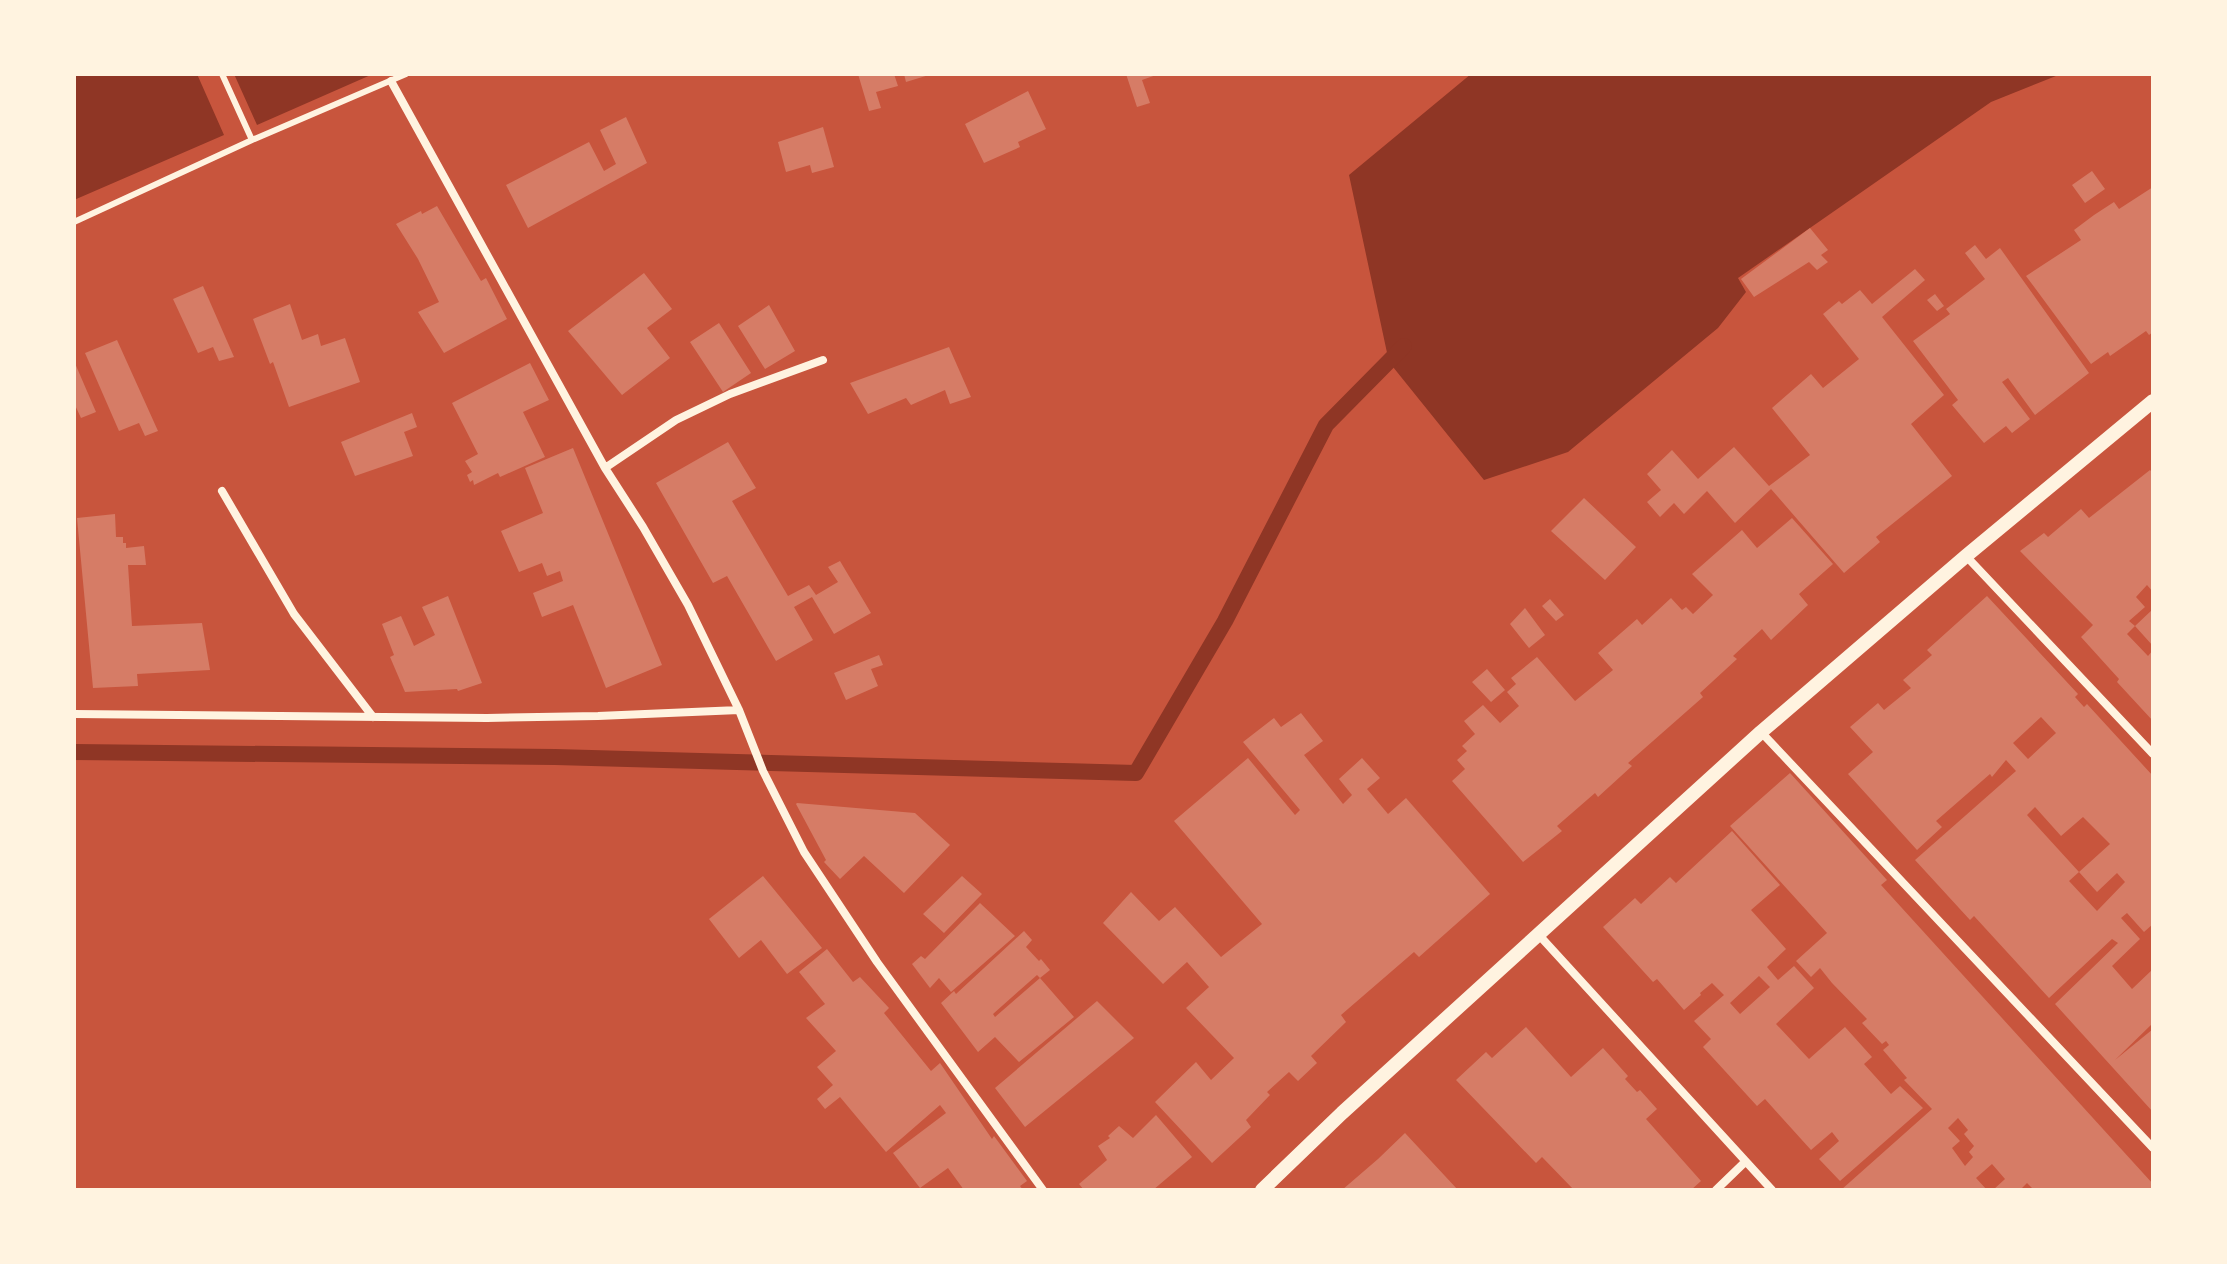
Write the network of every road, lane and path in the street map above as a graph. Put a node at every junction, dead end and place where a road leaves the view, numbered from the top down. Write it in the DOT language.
graph roads {
  1 [pos="222,74"];
  2 [pos="406,74"];
  3 [pos="391,81"];
  4 [pos="252,140"];
  5 [pos="74,222"];
  6 [pos="823,360"];
  7 [pos="2153,401"];
  8 [pos="605,468"];
  9 [pos="222,491"];
  10 [pos="1966,556"];
  11 [pos="739,710"];
  12 [pos="74,714"];
  13 [pos="373,717"];
  14 [pos="1761,732"];
  15 [pos="2153,754"];
  16 [pos="1538,934"];
  17 [pos="2153,1148"];
  18 [pos="1745,1162"];
  19 [pos="1043,1190"];
  20 [pos="1262,1190"];
  21 [pos="1716,1190"];
  22 [pos="1772,1190"];
  1 -- 4 [label="lane"];
  2 -- 3 [label="lane"];
  3 -- 4 [label="lane"];
  3 -- 8 [label="street"];
  4 -- 5 [label="lane"];
  6 -- 8 [label="street"];
  7 -- 10 [label="street"];
  8 -- 11 [label="street"];
  9 -- 13 [label="street"];
  10 -- 14 [label="street"];
  10 -- 15 [label="street"];
  11 -- 13 [label="street"];
  11 -- 19 [label="street"];
  12 -- 13 [label="street"];
  14 -- 16 [label="street"];
  14 -- 17 [label="street"];
  16 -- 18 [label="street"];
  16 -- 20 [label="street"];
  18 -- 21 [label="street"];
  18 -- 22 [label="street"];
}
